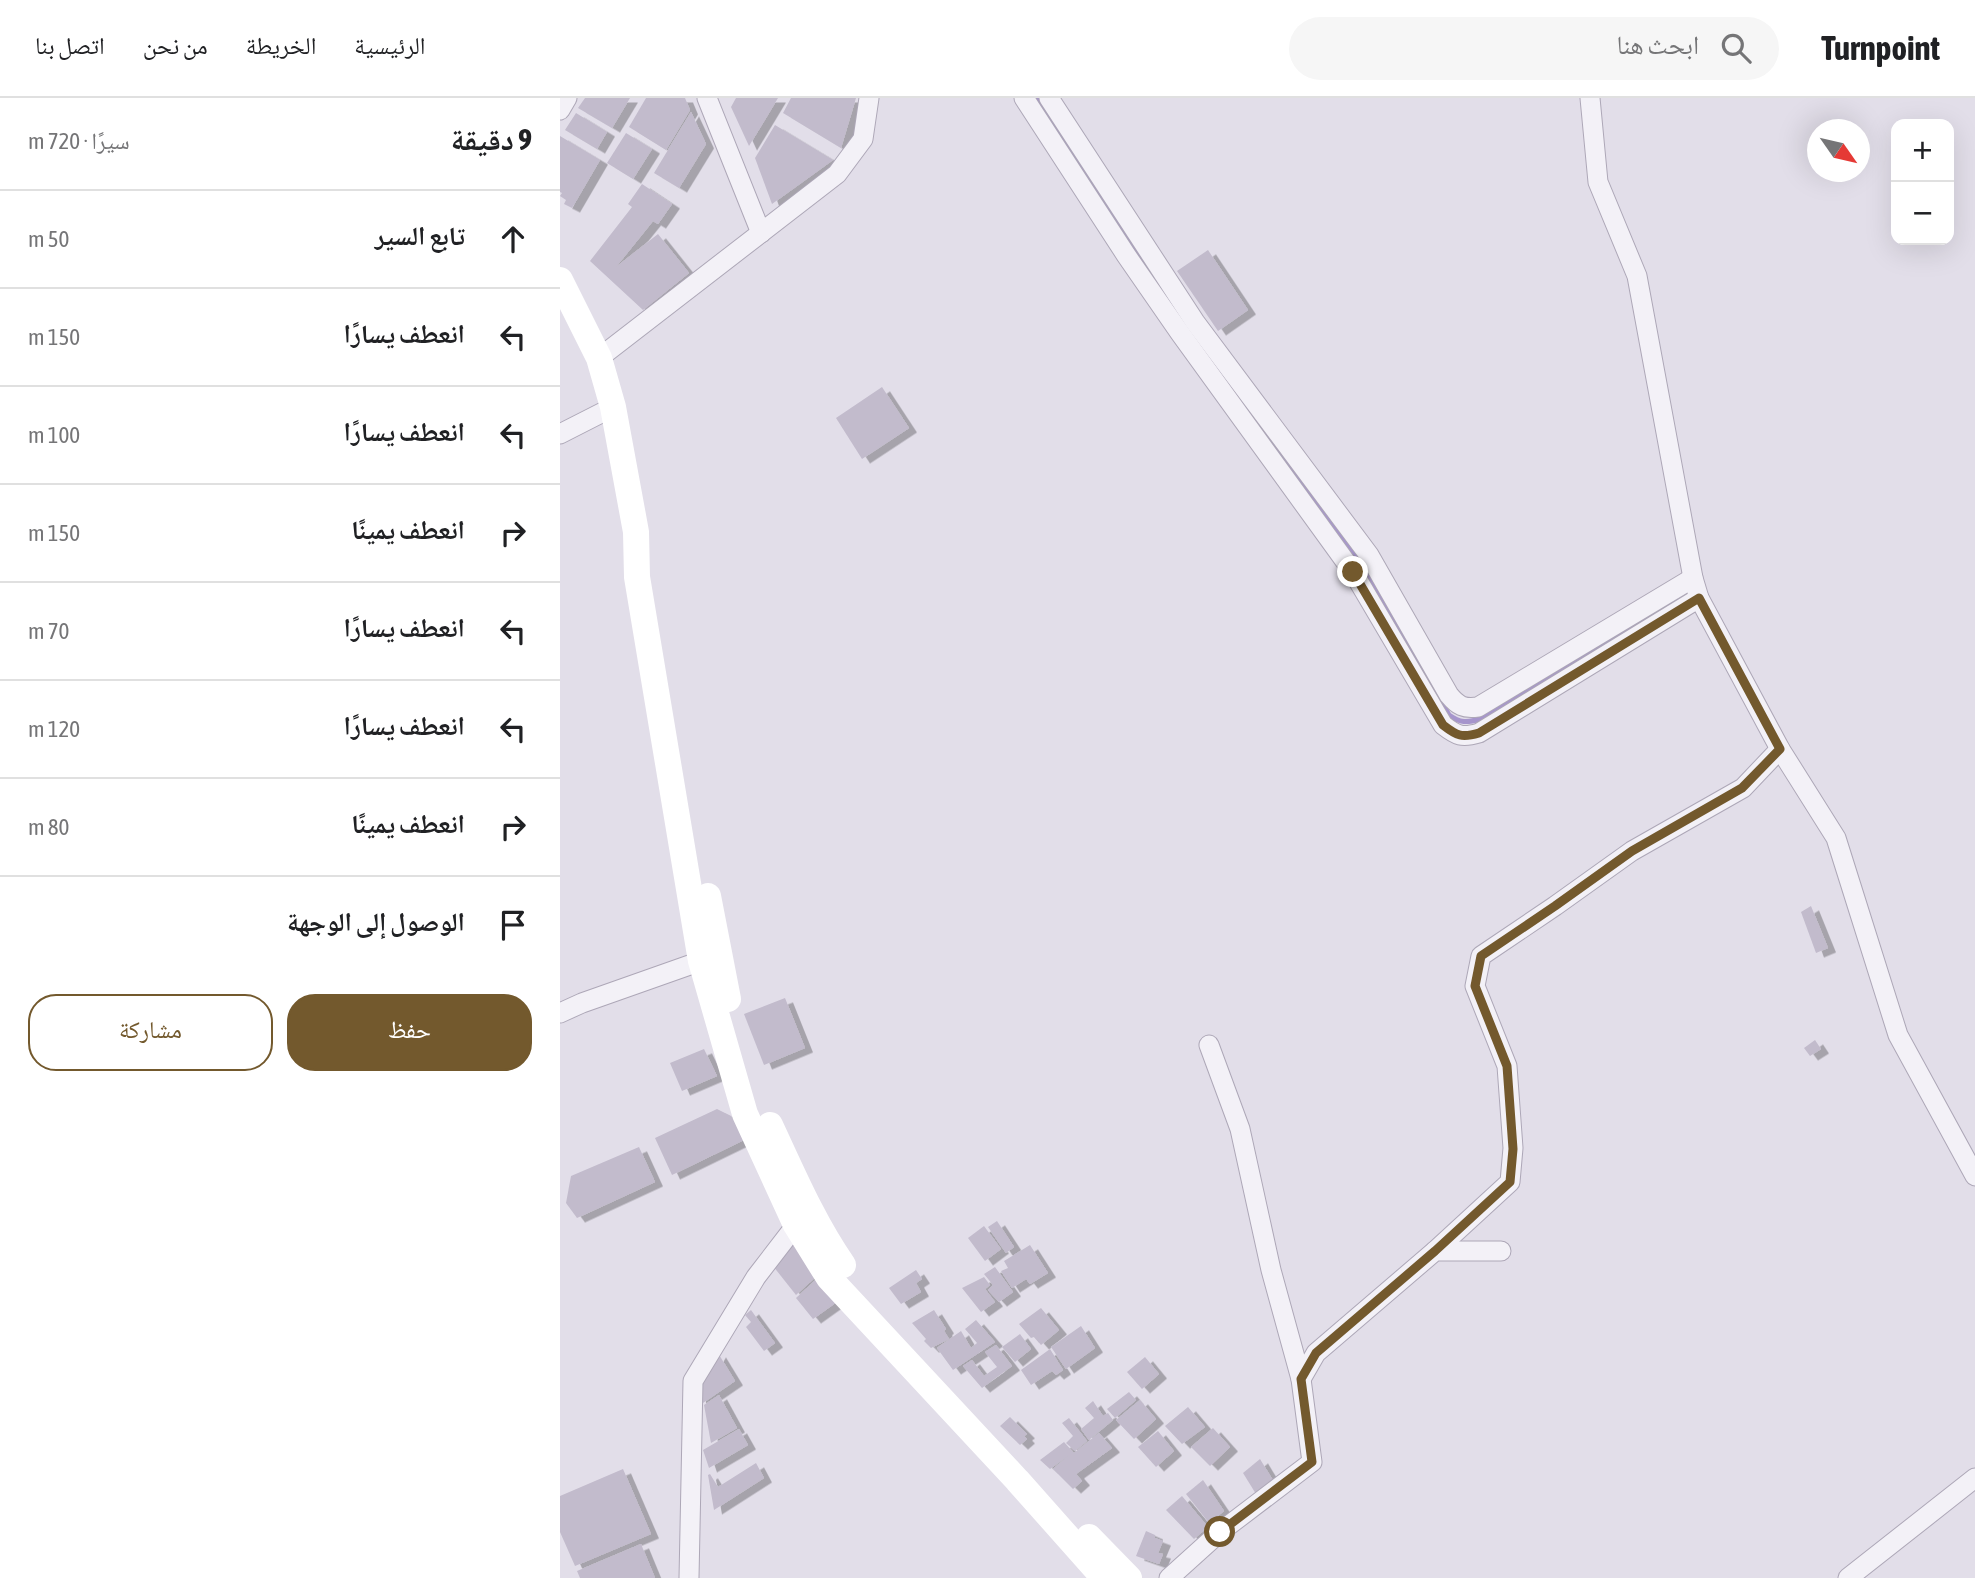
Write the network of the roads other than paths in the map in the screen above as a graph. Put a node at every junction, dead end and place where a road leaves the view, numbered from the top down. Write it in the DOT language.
graph roads {
  1 [pos="566,98"];
  2 [pos="707,98"];
  3 [pos="869,98"];
  4 [pos="1024,98"];
  5 [pos="1049,98"];
  6 [pos="1590,98"];
  7 [pos="560,110"];
  8 [pos="761,233"];
  9 [pos="560,280"];
  10 [pos="1187,328"];
  11 [pos="599,358"];
  12 [pos="613,407"];
  13 [pos="560,434"];
  14 [pos="636,531"];
  15 [pos="1693,579"];
  16 [pos="1699,598"];
  17 [pos="1780,749"];
  18 [pos="701,961"];
  19 [pos="560,1013"];
  20 [pos="1209,1045"];
  21 [pos="1975,1176"];
  22 [pos="796,1225"];
  23 [pos="1435,1251"];
  24 [pos="1501,1251"];
  25 [pos="1301,1379"];
  26 [pos="1975,1478"];
  27 [pos="689,1578"];
  28 [pos="1104,1578"];
  29 [pos="1129,1578"];
  30 [pos="1169,1578"];
  31 [pos="1848,1578"];
  1 -- 7 [label="street"];
  2 -- 8 [label="street"];
  3 -- 8 [label="street"];
  4 -- 10 [label="street"];
  5 -- 10 [label="street"];
  6 -- 15 [label="street"];
  8 -- 11 [label="street"];
  9 -- 11 [label="main road"];
  10 -- 15 [label="street"];
  10 -- 16 [label="street"];
  11 -- 12 [label="main road"];
  12 -- 13 [label="street"];
  12 -- 14 [label="main road"];
  14 -- 18 [label="main road"];
  14 -- 29 [label="main road"];
  15 -- 16 [label="street"];
  16 -- 17 [label="street"];
  17 -- 21 [label="street"];
  17 -- 23 [label="street"];
  18 -- 19 [label="street"];
  18 -- 22 [label="main road"];
  20 -- 25 [label="street"];
  22 -- 27 [label="street"];
  22 -- 28 [label="main road"];
  23 -- 24 [label="street"];
  23 -- 25 [label="street"];
  25 -- 30 [label="street"];
  26 -- 31 [label="street"];
}
